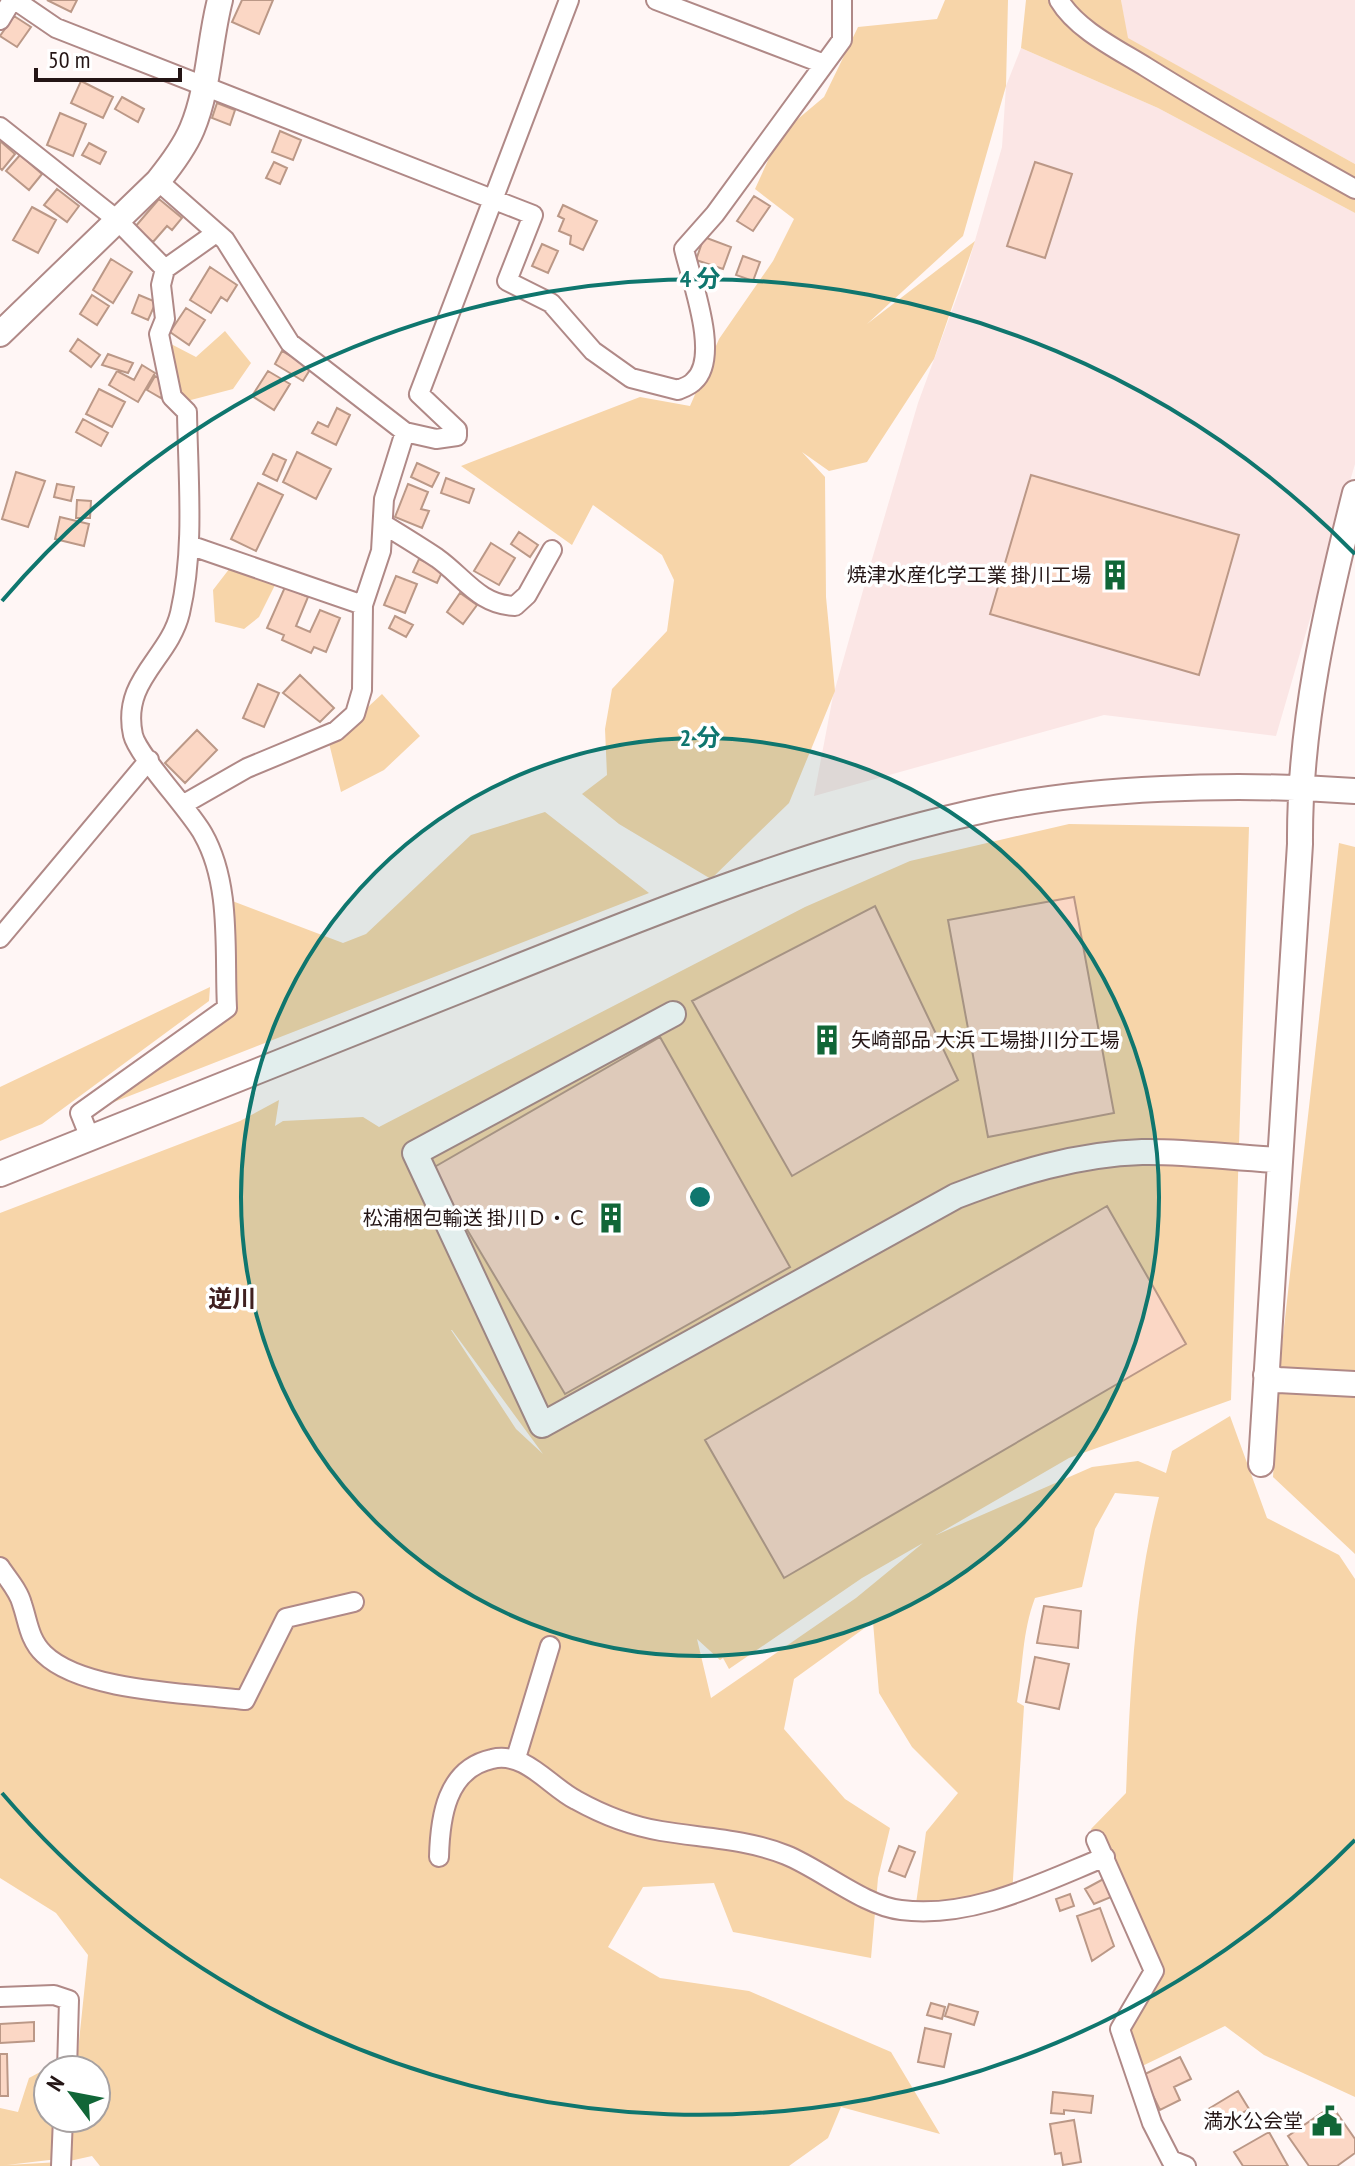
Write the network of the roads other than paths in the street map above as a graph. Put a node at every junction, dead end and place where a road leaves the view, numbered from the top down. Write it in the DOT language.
graph roads {
  1 [pos="13,0"];
  2 [pos="220,0"];
  3 [pos="569,0"];
  4 [pos="656,0"];
  5 [pos="842,0"];
  6 [pos="1059,0"];
  7 [pos="0,20"];
  8 [pos="824,64"];
  9 [pos="204,85"];
  10 [pos="0,127"];
  11 [pos="158,181"];
  12 [pos="1355,189"];
  13 [pos="492,197"];
  14 [pos="116,219"];
  15 [pos="216,233"];
  16 [pos="165,269"];
  17 [pos="0,334"];
  18 [pos="405,432"];
  19 [pos="1355,493"];
  20 [pos="383,524"];
  21 [pos="189,545"];
  22 [pos="552,550"];
  23 [pos="363,605"];
  24 [pos="149,760"];
  25 [pos="1299,788"];
  26 [pos="1355,791"];
  27 [pos="184,804"];
  28 [pos="3,930"];
  29 [pos="673,1014"];
  30 [pos="90,1138"];
  31 [pos="1279,1160"];
  32 [pos="0,1174"];
  33 [pos="1266,1375"];
  34 [pos="1355,1384"];
  35 [pos="1261,1464"];
  36 [pos="0,1567"];
  37 [pos="354,1602"];
  38 [pos="550,1646"];
  39 [pos="516,1758"];
  40 [pos="1096,1840"];
  41 [pos="439,1857"];
  42 [pos="1105,1857"];
  43 [pos="0,1997"];
  44 [pos="67,2054"];
  45 [pos="62,2134"];
  46 [pos="61,2166"];
  47 [pos="1186,2166"];
  1 -- 7 [label="street"];
  1 -- 9 [label="street"];
  2 -- 9 [label="street"];
  3 -- 13 [label="street"];
  4 -- 8 [label="street"];
  5 -- 8 [label="street"];
  6 -- 12 [label="street"];
  8 -- 13 [label="street"];
  9 -- 11 [label="street"];
  9 -- 13 [label="street"];
  10 -- 14 [label="street"];
  11 -- 14 [label="street"];
  11 -- 15 [label="street"];
  13 -- 18 [label="street"];
  14 -- 16 [label="street"];
  14 -- 17 [label="street"];
  15 -- 16 [label="street"];
  15 -- 18 [label="street"];
  16 -- 21 [label="street"];
  18 -- 20 [label="street"];
  19 -- 25 [label="street"];
  20 -- 22 [label="street"];
  20 -- 23 [label="street"];
  21 -- 23 [label="street"];
  21 -- 24 [label="street"];
  23 -- 27 [label="street"];
  24 -- 27 [label="street"];
  24 -- 28 [label="street"];
  25 -- 26 [label="street"];
  25 -- 30 [label="street"];
  25 -- 31 [label="street"];
  27 -- 30 [label="street"];
  29 -- 31 [label="street"];
  30 -- 32 [label="street"];
  31 -- 33 [label="street"];
  33 -- 34 [label="street"];
  33 -- 35 [label="street"];
  36 -- 37 [label="street"];
  38 -- 39 [label="street"];
  39 -- 41 [label="street"];
  39 -- 42 [label="street"];
  40 -- 42 [label="street"];
  42 -- 47 [label="street"];
  43 -- 44 [label="street"];
  45 -- 46 [label="street"];
}
